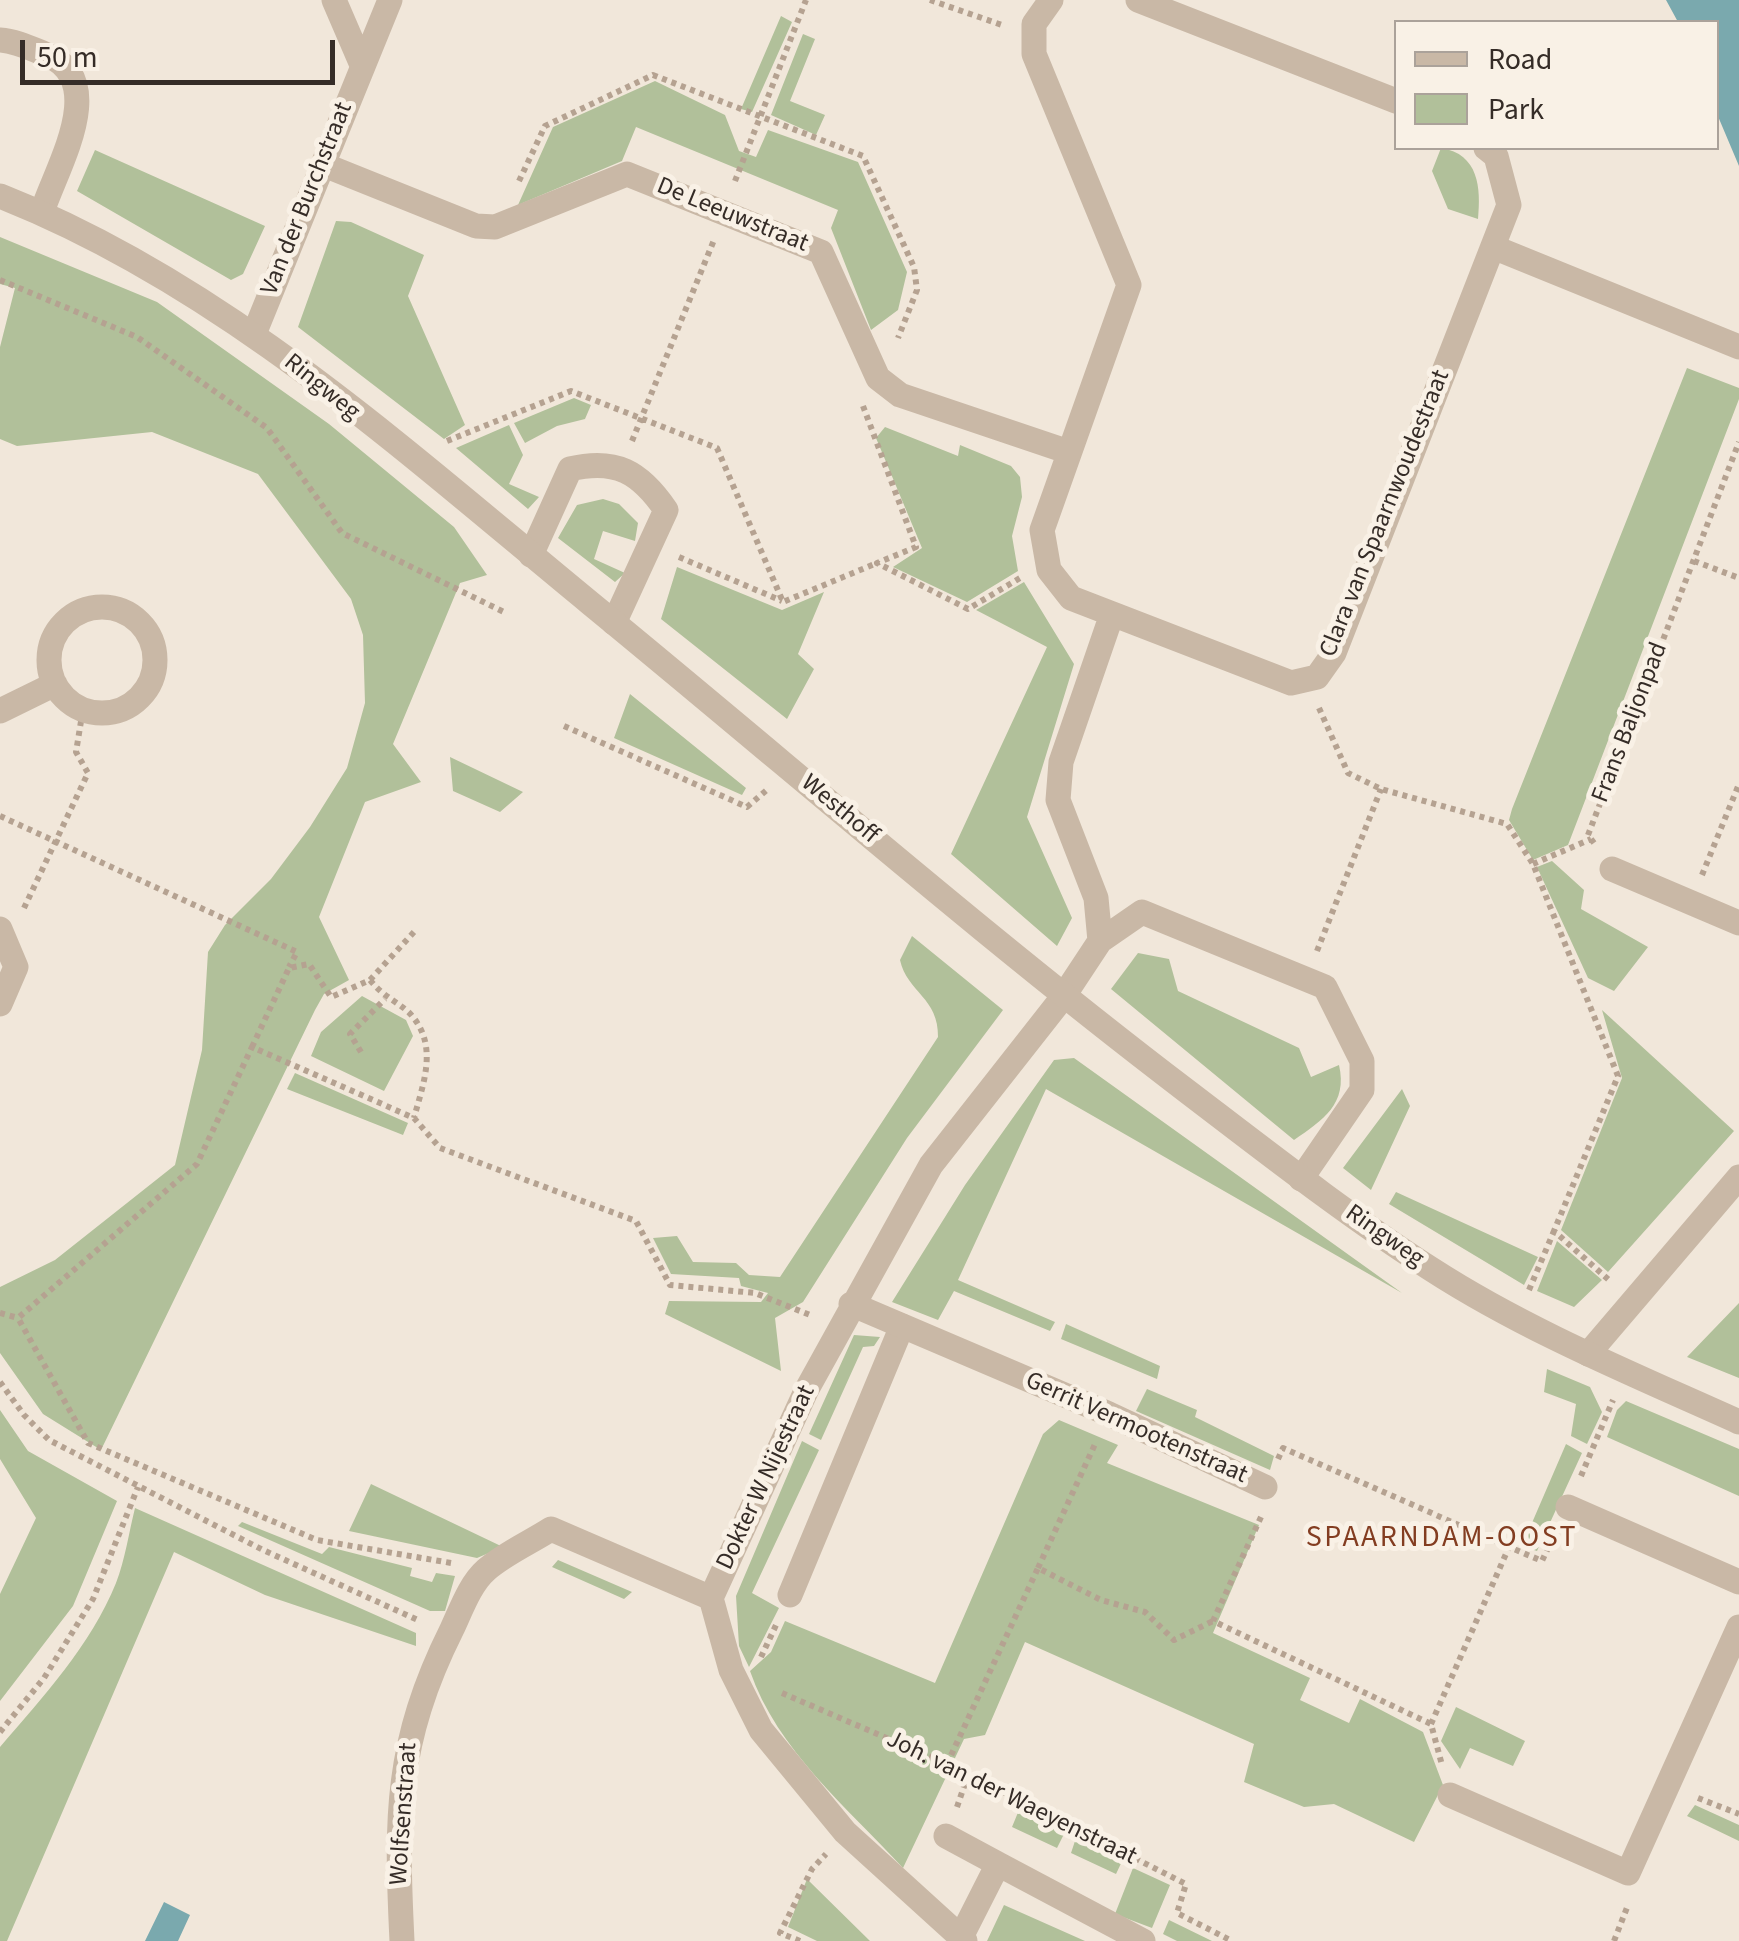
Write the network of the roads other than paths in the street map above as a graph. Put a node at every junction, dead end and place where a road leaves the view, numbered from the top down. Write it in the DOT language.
graph roads {
  1 [pos="334,0"];
  2 [pos="390,0"];
  3 [pos="1051,0"];
  4 [pos="1138,0"];
  5 [pos="0,40"];
  6 [pos="362,65"];
  7 [pos="1394,100"];
  8 [pos="1488,150"];
  9 [pos="324,166"];
  10 [pos="0,196"];
  11 [pos="42,212"];
  12 [pos="1493,248"];
  13 [pos="254,334"];
  14 [pos="1739,346"];
  15 [pos="1066,451"];
  16 [pos="531,554"];
  17 [pos="1112,614"];
  18 [pos="614,623"];
  19 [pos="54,684"];
  20 [pos="0,710"];
  21 [pos="1612,869"];
  22 [pos="1739,923"];
  23 [pos="3,937"];
  24 [pos="1100,941"];
  25 [pos="1064,997"];
  26 [pos="0,1004"];
  27 [pos="1739,1177"];
  28 [pos="1302,1179"];
  29 [pos="845,1315"];
  30 [pos="902,1326"];
  31 [pos="1588,1354"];
  32 [pos="1739,1422"];
  33 [pos="1265,1487"];
  34 [pos="1568,1507"];
  35 [pos="1739,1582"];
  36 [pos="790,1594"];
  37 [pos="711,1598"];
  38 [pos="1739,1626"];
  39 [pos="1450,1795"];
  40 [pos="946,1836"];
  41 [pos="998,1864"];
  42 [pos="963,1939"];
  43 [pos="402,1941"];
  44 [pos="1143,1941"];
  1 -- 6 [label="street"];
  2 -- 6 [label="street, Van der Burchstraat"];
  3 -- 15 [label="street"];
  4 -- 7 [label="street"];
  5 -- 11 [label="street"];
  6 -- 9 [label="street, Van der Burchstraat"];
  8 -- 12 [label="street, Clara van Spaarnwoudestraat"];
  9 -- 13 [label="street, Van der Burchstraat"];
  9 -- 15 [label="street, De Leeuwstraat"];
  10 -- 11 [label="street, Ringweg"];
  11 -- 13 [label="street, Ringweg"];
  12 -- 14 [label="street"];
  12 -- 17 [label="street, Clara van Spaarnwoudestraat"];
  13 -- 16 [label="street, Ringweg"];
  15 -- 17 [label="street, Clara van Spaarnwoudestraat"];
  16 -- 18 [label="street, Ringweg"];
  16 -- 18 [label="street"];
  17 -- 24 [label="street"];
  18 -- 25 [label="street, Westhoff"];
  19 -- 19 [label="street"];
  19 -- 20 [label="street"];
  21 -- 22 [label="street"];
  23 -- 26 [label="street"];
  24 -- 25 [label="street"];
  24 -- 28 [label="street"];
  25 -- 28 [label="street, Ringweg"];
  25 -- 29 [label="street, Dokter W Nijestraat"];
  27 -- 31 [label="street"];
  28 -- 31 [label="street, Ringweg"];
  29 -- 30 [label="street, Gerrit Vermootenstraat"];
  29 -- 37 [label="street, Dokter W Nijestraat"];
  30 -- 33 [label="street, Gerrit Vermootenstraat"];
  30 -- 36 [label="street"];
  31 -- 32 [label="street, Ringweg"];
  34 -- 35 [label="street"];
  37 -- 42 [label="street, Dokter W Nijestraat"];
  37 -- 43 [label="street, Wolfsenstraat"];
  38 -- 39 [label="street"];
  40 -- 41 [label="street"];
  41 -- 42 [label="street"];
  41 -- 44 [label="street"];
}
